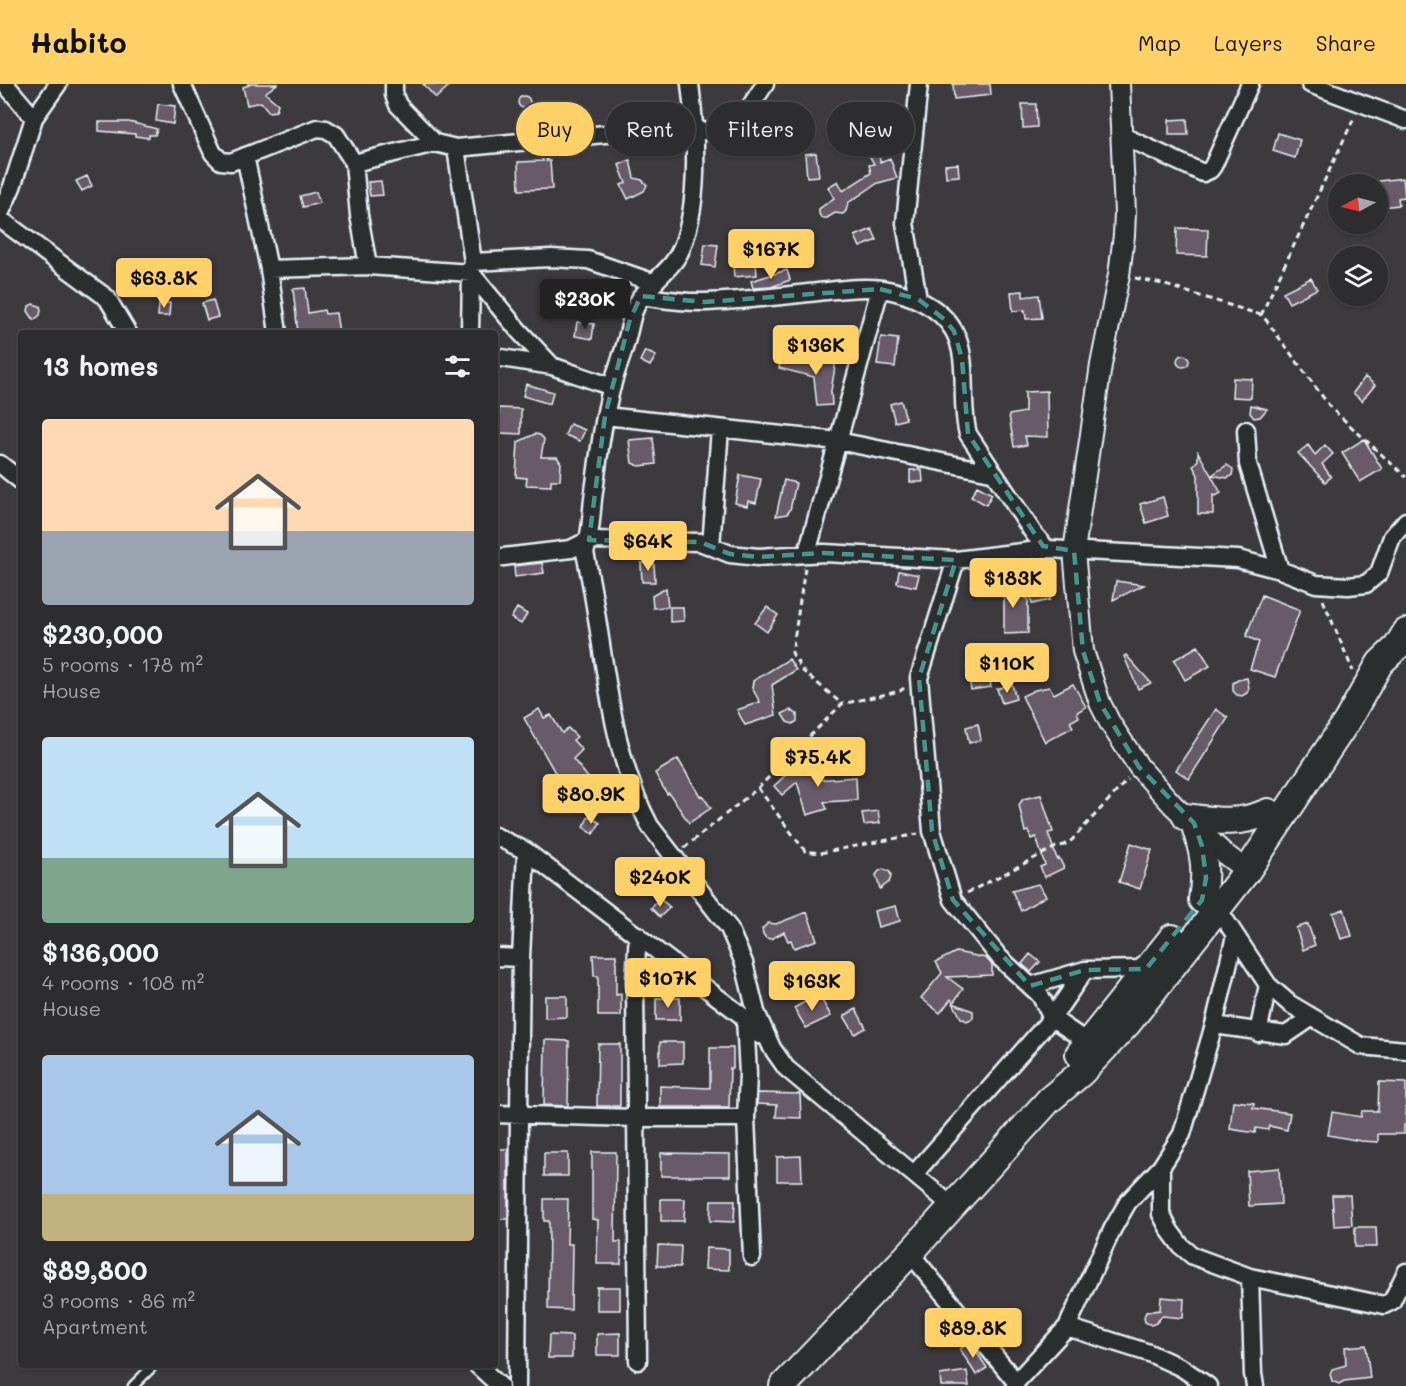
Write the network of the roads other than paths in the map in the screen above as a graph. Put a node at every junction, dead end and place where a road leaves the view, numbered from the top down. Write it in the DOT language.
graph roads {
  1 [pos="6,84"];
  2 [pos="58,84"];
  3 [pos="182,84"];
  4 [pos="394,84"];
  5 [pos="690,84"];
  6 [pos="765,84"];
  7 [pos="919,84"];
  8 [pos="1119,84"];
  9 [pos="1250,84"];
  10 [pos="1310,84"];
  11 [pos="692,102"];
  12 [pos="34,118"];
  13 [pos="1406,120"];
  14 [pos="695,130"];
  15 [pos="606,134"];
  16 [pos="1120,135"];
  17 [pos="435,143"];
  18 [pos="456,148"];
  19 [pos="245,156"];
  20 [pos="694,156"];
  21 [pos="354,163"];
  22 [pos="0,214"];
  23 [pos="0,219"];
  24 [pos="368,266"];
  25 [pos="472,267"];
  26 [pos="269,269"];
  27 [pos="655,283"];
  28 [pos="880,289"];
  29 [pos="641,296"];
  30 [pos="918,298"];
  31 [pos="126,330"];
  32 [pos="278,330"];
  33 [pos="470,330"];
  34 [pos="498,357"];
  35 [pos="552,366"];
  36 [pos="612,387"];
  37 [pos="605,416"];
  38 [pos="720,429"];
  39 [pos="1246,430"];
  40 [pos="838,441"];
  41 [pos="0,464"];
  42 [pos="991,472"];
  43 [pos="18,479"];
  44 [pos="1406,521"];
  45 [pos="590,540"];
  46 [pos="711,546"];
  47 [pos="1047,549"];
  48 [pos="1074,551"];
  49 [pos="807,553"];
  50 [pos="498,558"];
  51 [pos="956,560"];
  52 [pos="1280,570"];
  53 [pos="1401,639"];
  54 [pos="1268,812"];
  55 [pos="1190,820"];
  56 [pos="498,837"];
  57 [pos="526,851"];
  58 [pos="1240,866"];
  59 [pos="1210,905"];
  60 [pos="638,935"];
  61 [pos="1235,936"];
  62 [pos="498,957"];
  63 [pos="522,958"];
  64 [pos="1146,969"];
  65 [pos="1085,970"];
  66 [pos="1268,985"];
  67 [pos="1030,986"];
  68 [pos="745,1017"];
  69 [pos="1311,1017"];
  70 [pos="1052,1018"];
  71 [pos="1214,1025"];
  72 [pos="1258,1033"];
  73 [pos="1087,1042"];
  74 [pos="1406,1050"];
  75 [pos="786,1068"];
  76 [pos="1049,1100"];
  77 [pos="519,1113"];
  78 [pos="498,1114"];
  79 [pos="635,1118"];
  80 [pos="746,1118"];
  81 [pos="1161,1167"];
  82 [pos="915,1173"];
  83 [pos="952,1206"];
  84 [pos="910,1253"];
  85 [pos="752,1257"];
  86 [pos="1406,1272"];
  87 [pos="1250,1277"];
  88 [pos="1067,1327"];
  89 [pos="638,1362"];
  90 [pos="151,1368"];
  91 [pos="480,1368"];
  92 [pos="1015,1384"];
  93 [pos="134,1386"];
  94 [pos="500,1386"];
  95 [pos="517,1386"];
  96 [pos="783,1386"];
  97 [pos="1208,1386"];
  98 [pos="1256,1386"];
  1 -- 12 [label="street"];
  2 -- 12 [label="street"];
  3 -- 19 [label="street"];
  4 -- 17 [label="street"];
  5 -- 11 [label="street"];
  6 -- 14 [label="street"];
  7 -- 30 [label="street"];
  8 -- 16 [label="street"];
  9 -- 16 [label="street"];
  10 -- 13 [label="street"];
  12 -- 22 [label="street"];
  15 -- 18 [label="street"];
  16 -- 48 [label="street"];
  17 -- 18 [label="street"];
  17 -- 21 [label="street"];
  18 -- 25 [label="street"];
  19 -- 21 [label="street"];
  19 -- 26 [label="street"];
  20 -- 27 [label="street"];
  21 -- 24 [label="street"];
  23 -- 31 [label="street"];
  24 -- 25 [label="street"];
  24 -- 26 [label="street"];
  25 -- 27 [label="street"];
  25 -- 33 [label="street"];
  25 -- 35 [label="street"];
  26 -- 32 [label="street"];
  27 -- 29 [label="street"];
  28 -- 29 [label="street"];
  28 -- 30 [label="street"];
  28 -- 40 [label="street"];
  29 -- 36 [label="street"];
  30 -- 42 [label="street"];
  34 -- 35 [label="street"];
  35 -- 36 [label="street"];
  36 -- 37 [label="street"];
  37 -- 38 [label="street"];
  37 -- 45 [label="street"];
  38 -- 40 [label="street"];
  38 -- 46 [label="street"];
  39 -- 52 [label="street"];
  40 -- 42 [label="street"];
  40 -- 49 [label="street"];
  41 -- 43 [label="street"];
  42 -- 47 [label="street"];
  44 -- 52 [label="street"];
  45 -- 46 [label="street"];
  45 -- 50 [label="street"];
  45 -- 75 [label="street"];
  46 -- 49 [label="street"];
  47 -- 48 [label="street"];
  47 -- 51 [label="street"];
  48 -- 52 [label="street"];
  48 -- 55 [label="street"];
  49 -- 51 [label="street"];
  51 -- 67 [label="street"];
  53 -- 54 [label="main road"];
  53 -- 58 [label="main road"];
  54 -- 55 [label="main road"];
  54 -- 58 [label="main road"];
  55 -- 58 [label="street"];
  55 -- 59 [label="main road"];
  56 -- 57 [label="street"];
  57 -- 60 [label="street"];
  57 -- 63 [label="street"];
  58 -- 59 [label="main road"];
  59 -- 61 [label="street"];
  59 -- 64 [label="main road"];
  59 -- 76 [label="main road"];
  60 -- 68 [label="street"];
  60 -- 79 [label="street"];
  61 -- 66 [label="street"];
  61 -- 71 [label="street"];
  62 -- 63 [label="street"];
  63 -- 77 [label="street"];
  64 -- 65 [label="street"];
  64 -- 73 [label="main road"];
  65 -- 67 [label="street"];
  65 -- 70 [label="street"];
  66 -- 69 [label="street"];
  66 -- 72 [label="street"];
  67 -- 70 [label="street"];
  68 -- 75 [label="street"];
  68 -- 80 [label="street"];
  69 -- 72 [label="street"];
  69 -- 74 [label="street"];
  70 -- 73 [label="street"];
  70 -- 82 [label="street"];
  71 -- 72 [label="street"];
  71 -- 81 [label="street"];
  73 -- 76 [label="main road"];
  75 -- 82 [label="street"];
  76 -- 83 [label="main road"];
  77 -- 78 [label="street"];
  77 -- 79 [label="street"];
  77 -- 95 [label="street"];
  79 -- 80 [label="street"];
  79 -- 89 [label="street"];
  80 -- 85 [label="street"];
  81 -- 87 [label="street"];
  81 -- 88 [label="street"];
  82 -- 83 [label="street"];
  83 -- 84 [label="main road"];
  84 -- 92 [label="street"];
  84 -- 96 [label="main road"];
  86 -- 87 [label="street"];
  87 -- 98 [label="street"];
  88 -- 92 [label="street"];
  88 -- 97 [label="street"];
  90 -- 93 [label="lane"];
  91 -- 94 [label="street"];
}
